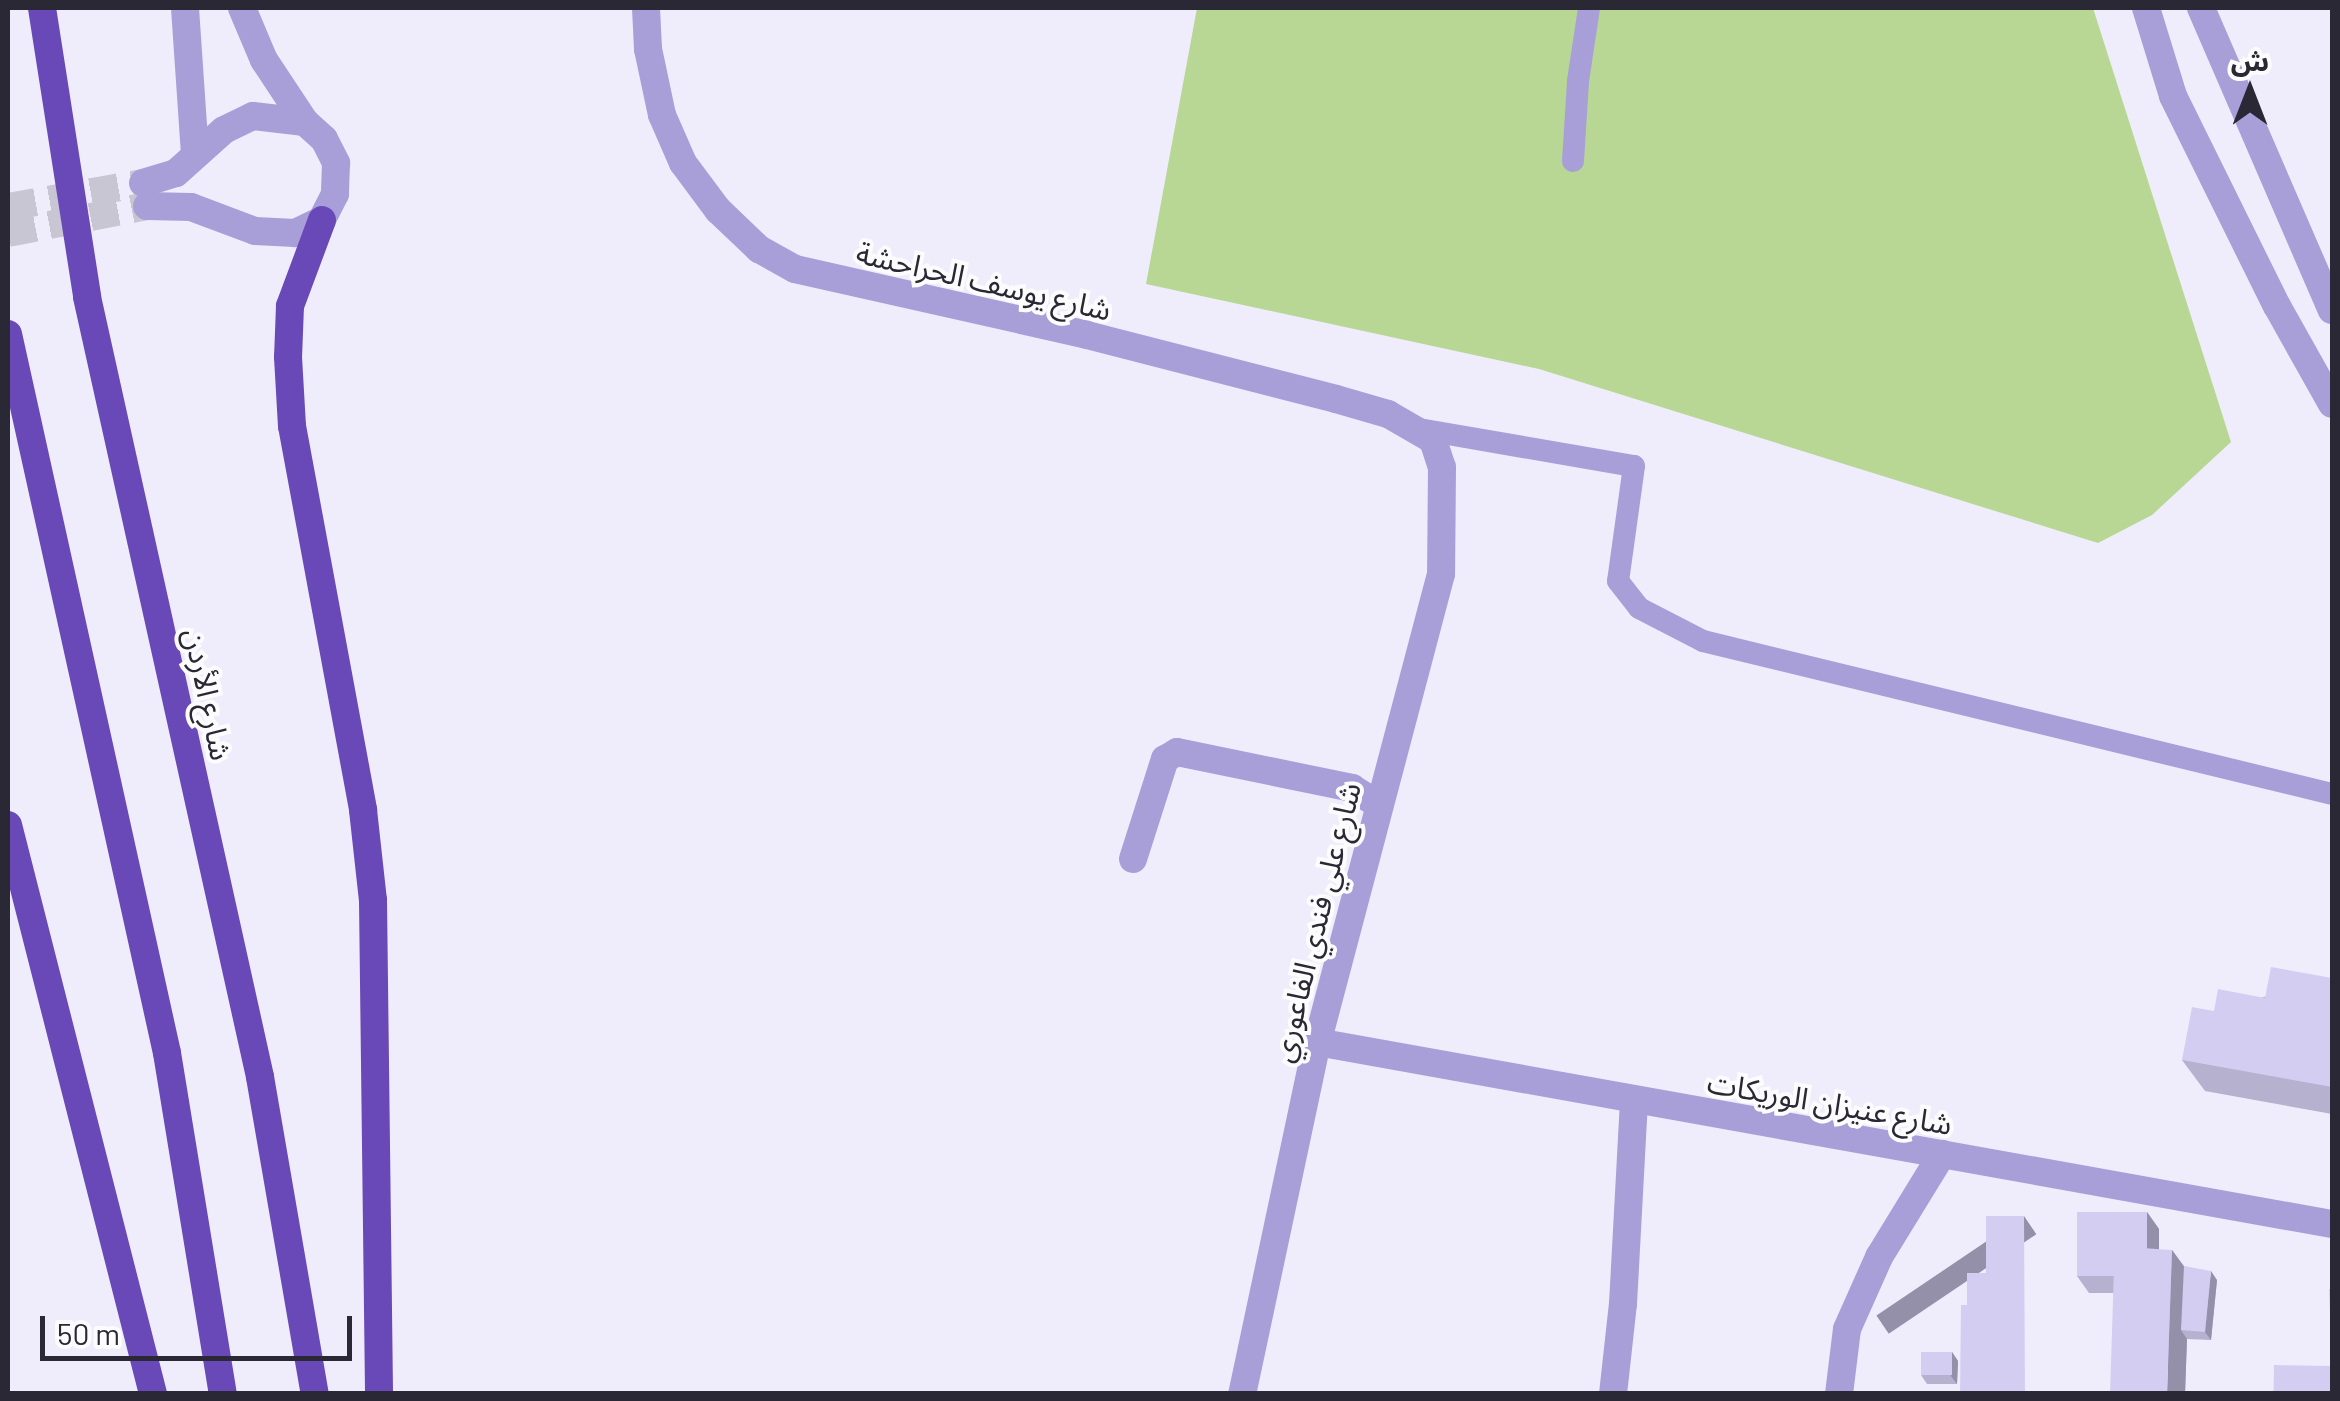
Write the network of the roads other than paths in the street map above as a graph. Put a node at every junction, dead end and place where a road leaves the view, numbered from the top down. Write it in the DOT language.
graph roads {
  1 [pos="42,8"];
  2 [pos="185,8"];
  3 [pos="242,8"];
  4 [pos="646,8"];
  5 [pos="1589,8"];
  6 [pos="2146,8"];
  7 [pos="2201,8"];
  8 [pos="304,122"];
  9 [pos="195,154"];
  10 [pos="1573,161"];
  11 [pos="322,220"];
  12 [pos="2331,301"];
  13 [pos="8,334"];
  14 [pos="2332,404"];
  15 [pos="1419,428"];
  16 [pos="2332,794"];
  17 [pos="1378,804"];
  18 [pos="8,825"];
  19 [pos="1133,859"];
  20 [pos="1317,1042"];
  21 [pos="1634,1100"];
  22 [pos="1942,1154"];
  23 [pos="2332,1224"];
  24 [pos="153,1394"];
  25 [pos="223,1394"];
  26 [pos="315,1394"];
  27 [pos="380,1394"];
  28 [pos="1242,1394"];
  29 [pos="1613,1394"];
  30 [pos="1839,1394"];
  1 -- 26 [label="highway, شارع الأردن"];
  2 -- 9 [label="street"];
  3 -- 8 [label="street"];
  4 -- 15 [label="street, شارع يوسف الحراحشة"];
  5 -- 10 [label="lane"];
  6 -- 14 [label="street"];
  7 -- 12 [label="street"];
  8 -- 9 [label="street"];
  8 -- 11 [label="street"];
  9 -- 11 [label="street"];
  11 -- 27 [label="highway"];
  13 -- 25 [label="highway"];
  15 -- 16 [label="lane"];
  15 -- 17 [label="street, شارع علي فندي الفاعوري"];
  17 -- 19 [label="street"];
  17 -- 20 [label="street, شارع علي فندي الفاعوري"];
  18 -- 24 [label="highway"];
  20 -- 21 [label="street, شارع عنيزان الوريكات"];
  20 -- 28 [label="street, شارع علي فندي الفاعوري"];
  21 -- 22 [label="street, شارع عنيزان الوريكات"];
  21 -- 29 [label="street"];
  22 -- 23 [label="street, شارع عنيزان الوريكات"];
  22 -- 30 [label="street"];
}
